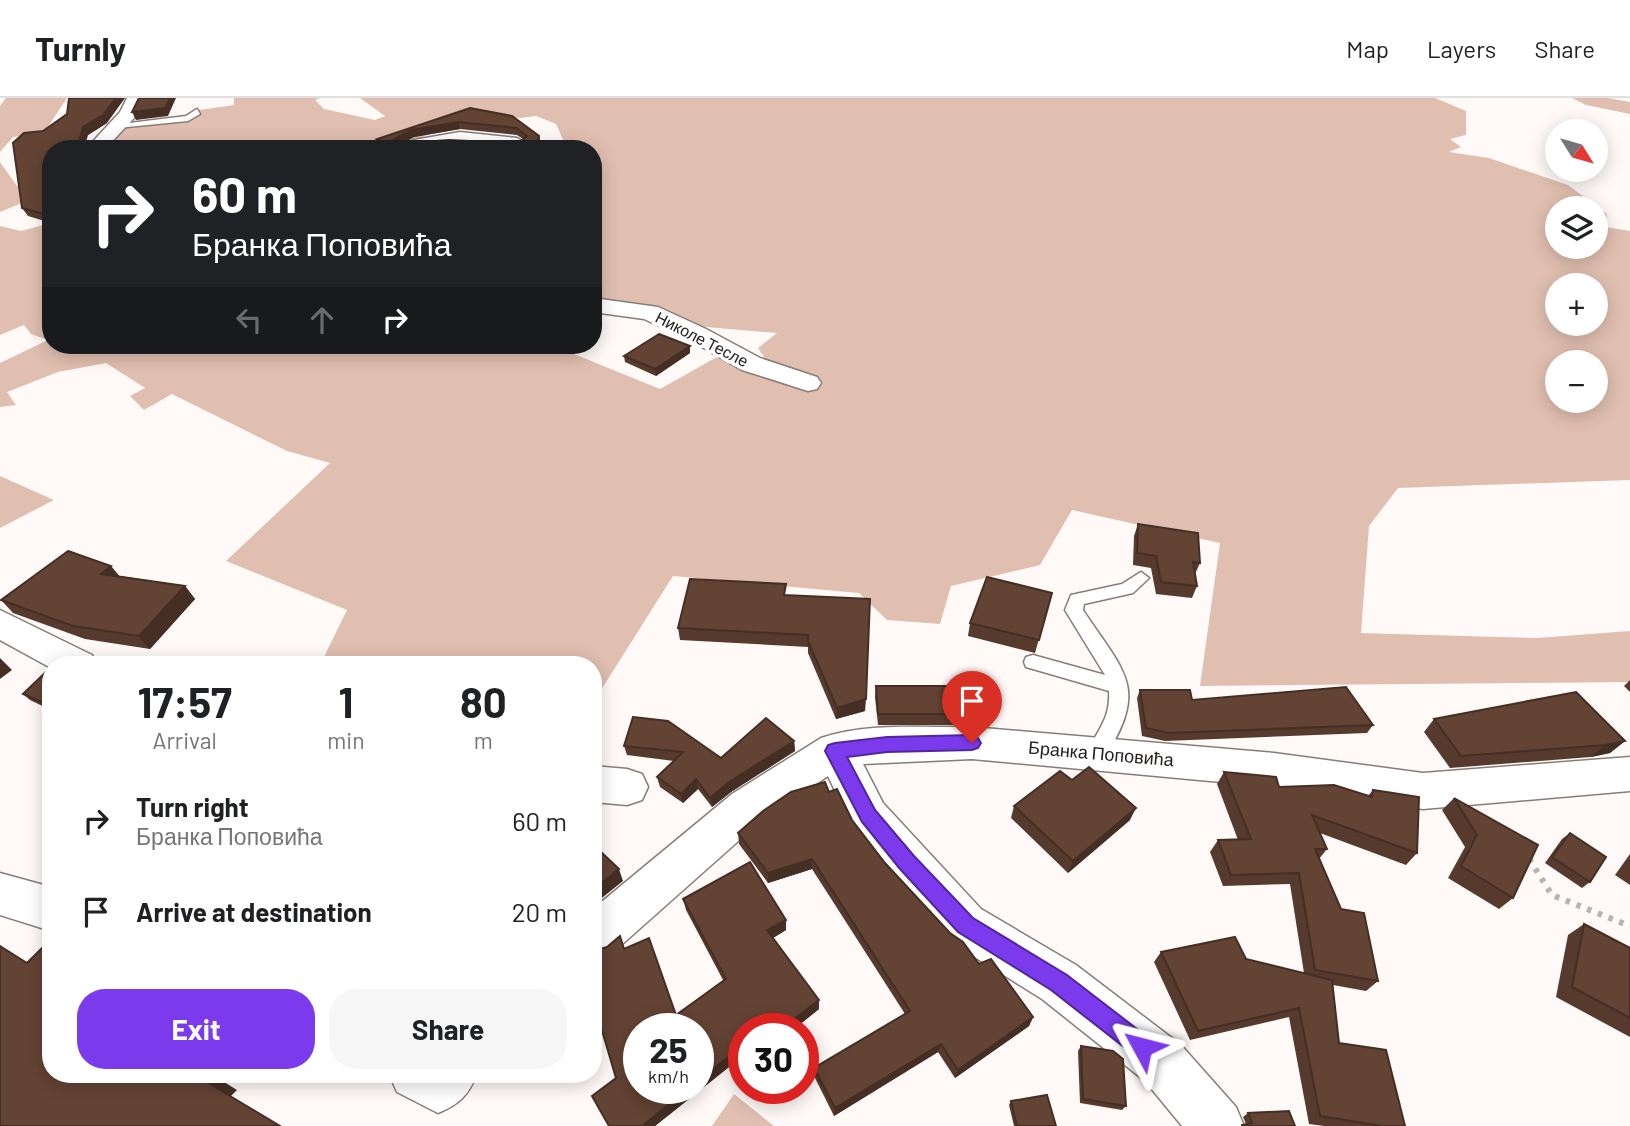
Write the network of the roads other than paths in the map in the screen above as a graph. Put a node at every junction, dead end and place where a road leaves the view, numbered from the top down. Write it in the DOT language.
graph roads {
  1 [pos="135,98"];
  2 [pos="197,112"];
  3 [pos="117,125"];
  4 [pos="103,140"];
  5 [pos="428,140"];
  6 [pos="486,140"];
  7 [pos="602,306"];
  8 [pos="808,383"];
  9 [pos="1141,578"];
  10 [pos="0,623"];
  11 [pos="60,656"];
  12 [pos="1033,662"];
  13 [pos="1119,686"];
  14 [pos="835,751"];
  15 [pos="1096,754"];
  16 [pos="1630,774"];
  17 [pos="0,894"];
  18 [pos="42,906"];
  19 [pos="602,931"];
  20 [pos="1217,1126"];
  1 -- 3 [label="street"];
  2 -- 3 [label="lane"];
  3 -- 4 [label="street"];
  5 -- 6 [label="street"];
  7 -- 8 [label="street, Николе Тесле"];
  9 -- 13 [label="lane"];
  10 -- 11 [label="street"];
  12 -- 13 [label="lane"];
  13 -- 15 [label="lane"];
  14 -- 15 [label="street, Бранка Поповића"];
  14 -- 19 [label="street, Бранка Поповића"];
  14 -- 20 [label="street"];
  15 -- 16 [label="street, Бранка Поповића"];
  17 -- 18 [label="street"];
}
